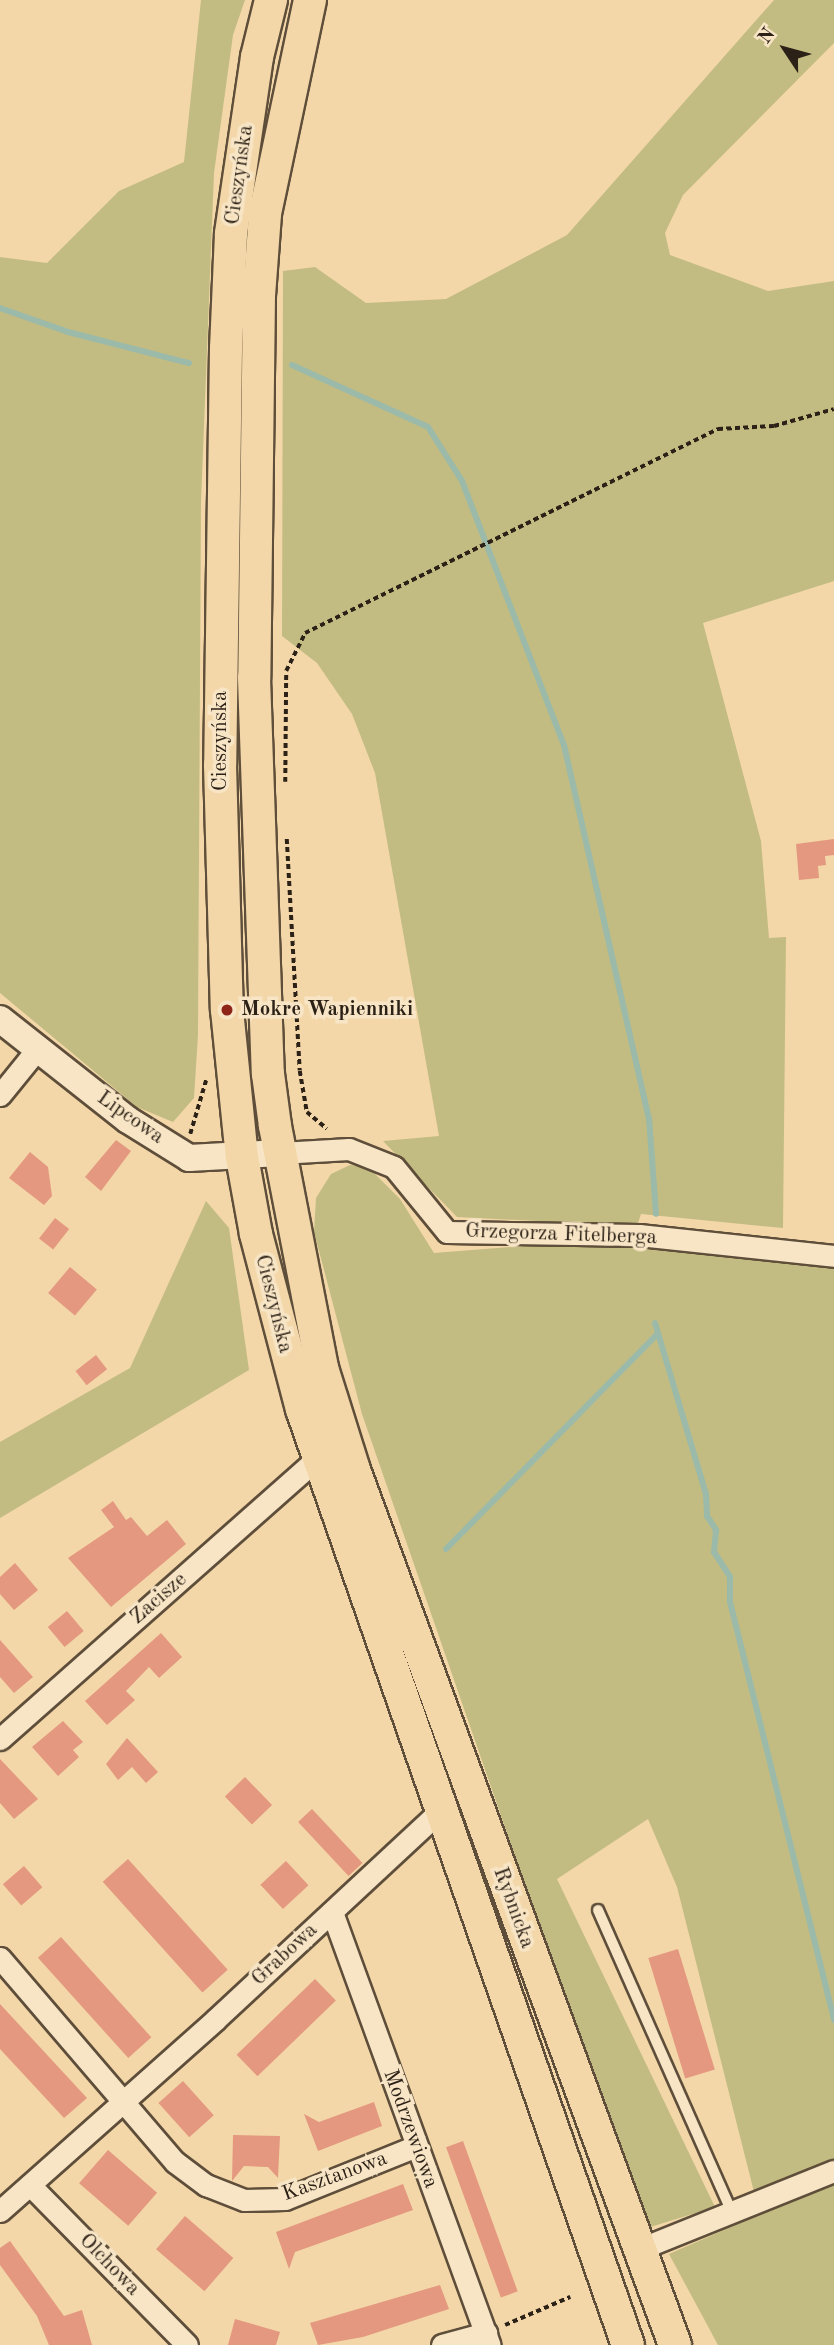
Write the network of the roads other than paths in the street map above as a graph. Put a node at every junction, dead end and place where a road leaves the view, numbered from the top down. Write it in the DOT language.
graph roads {
  1 [pos="271,0"];
  2 [pos="310,0"];
  3 [pos="0,1018"];
  4 [pos="38,1048"];
  5 [pos="0,1095"];
  6 [pos="280,1153"];
  7 [pos="242,1157"];
  8 [pos="834,1256"];
  9 [pos="332,1467"];
  10 [pos="0,1740"];
  11 [pos="444,1807"];
  12 [pos="598,1910"];
  13 [pos="332,1912"];
  14 [pos="0,1958"];
  15 [pos="123,2101"];
  16 [pos="415,2146"];
  17 [pos="834,2171"];
  18 [pos="30,2185"];
  19 [pos="731,2210"];
  20 [pos="0,2211"];
  21 [pos="637,2250"];
  22 [pos="487,2339"];
  23 [pos="187,2345"];
  24 [pos="442,2345"];
  25 [pos="628,2345"];
  26 [pos="675,2345"];
  1 -- 7 [label="main road, Cieszyńska"];
  2 -- 6 [label="main road, Cieszyńska"];
  3 -- 4 [label="street, Lipcowa"];
  4 -- 5 [label="street"];
  4 -- 7 [label="street, Lipcowa"];
  6 -- 7 [label="street"];
  6 -- 8 [label="street, Grzegorza Fitelberga"];
  6 -- 9 [label="main road, Cieszyńska"];
  7 -- 9 [label="main road, Cieszyńska"];
  9 -- 10 [label="street, Zacisze"];
  9 -- 11 [label="main road, Rybnicka"];
  9 -- 21 [label="main road, Rybnicka"];
  11 -- 13 [label="street, Grabowa"];
  11 -- 25 [label="main road, Rybnicka"];
  12 -- 19 [label="lane"];
  13 -- 15 [label="street, Grabowa"];
  13 -- 16 [label="street, Modrzewiowa"];
  14 -- 15 [label="street"];
  15 -- 16 [label="street, Kasztanowa"];
  15 -- 18 [label="street, Grabowa"];
  16 -- 22 [label="street, Modrzewiowa"];
  17 -- 19 [label="street"];
  18 -- 20 [label="street, Grabowa"];
  18 -- 23 [label="street, Olchowa"];
  19 -- 21 [label="street"];
  21 -- 26 [label="main road, Rybnicka"];
  22 -- 24 [label="street"];
}
